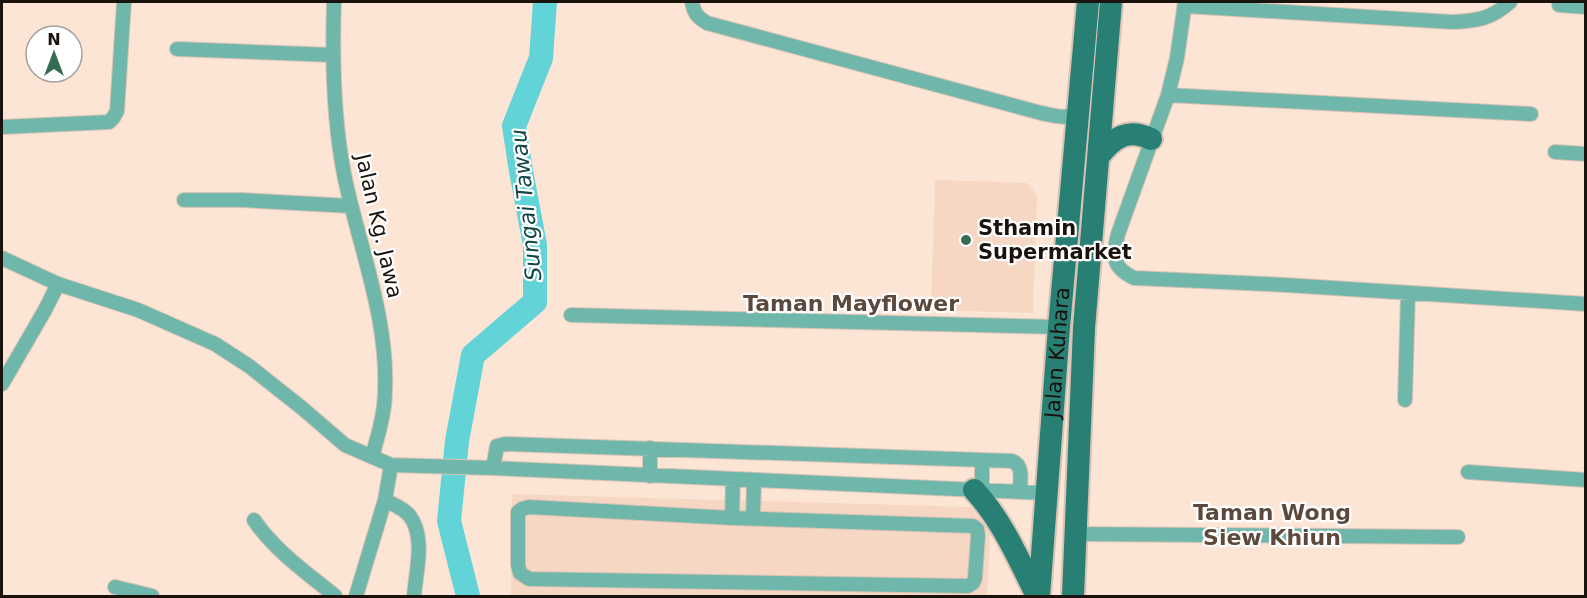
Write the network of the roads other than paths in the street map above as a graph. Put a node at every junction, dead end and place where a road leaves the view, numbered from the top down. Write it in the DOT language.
graph roads {
  1 [pos="124,2"];
  2 [pos="334,2"];
  3 [pos="692,2"];
  4 [pos="1088,2"];
  5 [pos="1112,2"];
  6 [pos="1510,2"];
  7 [pos="1185,4"];
  8 [pos="1559,5"];
  9 [pos="1586,7"];
  10 [pos="177,49"];
  11 [pos="333,55"];
  12 [pos="1168,95"];
  13 [pos="1080,107"];
  14 [pos="1531,114"];
  15 [pos="2,127"];
  16 [pos="1151,139"];
  17 [pos="1555,152"];
  18 [pos="1586,154"];
  19 [pos="1099,156"];
  20 [pos="184,200"];
  21 [pos="351,206"];
  22 [pos="2,258"];
  23 [pos="58,284"];
  24 [pos="1408,293"];
  25 [pos="1586,304"];
  26 [pos="571,315"];
  27 [pos="1059,327"];
  28 [pos="2,384"];
  29 [pos="1405,400"];
  30 [pos="1079,425"];
  31 [pos="650,448"];
  32 [pos="372,457"];
  33 [pos="982,460"];
  34 [pos="391,465"];
  35 [pos="493,468"];
  36 [pos="1468,472"];
  37 [pos="650,476"];
  38 [pos="733,479"];
  39 [pos="754,480"];
  40 [pos="1586,480"];
  41 [pos="978,490"];
  42 [pos="1020,492"];
  43 [pos="1046,493"];
  44 [pos="385,500"];
  45 [pos="732,518"];
  46 [pos="753,518"];
  47 [pos="254,520"];
  48 [pos="1076,534"];
  49 [pos="1458,537"];
  50 [pos="115,587"];
  51 [pos="152,597"];
  52 [pos="335,597"];
  53 [pos="356,597"];
  54 [pos="414,597"];
  55 [pos="1038,597"];
  56 [pos="1073,597"];
  1 -- 15 [label="street"];
  2 -- 11 [label="street, Jalan Kg. Jawa"];
  3 -- 13 [label="street"];
  4 -- 13 [label="main road, Jalan Kuhara"];
  5 -- 19 [label="main road, Jalan Kuhara"];
  6 -- 7 [label="street"];
  7 -- 12 [label="street"];
  8 -- 9 [label="street"];
  10 -- 11 [label="street"];
  11 -- 21 [label="street, Jalan Kg. Jawa"];
  12 -- 14 [label="street"];
  12 -- 16 [label="street"];
  13 -- 27 [label="main road, Jalan Kuhara"];
  16 -- 19 [label="main road"];
  16 -- 24 [label="street"];
  17 -- 18 [label="street"];
  19 -- 30 [label="main road, Jalan Kuhara"];
  20 -- 21 [label="street"];
  21 -- 32 [label="street, Jalan Kg. Jawa"];
  22 -- 23 [label="street"];
  23 -- 28 [label="street"];
  23 -- 32 [label="street"];
  24 -- 25 [label="street"];
  24 -- 29 [label="street"];
  26 -- 27 [label="street"];
  27 -- 43 [label="main road, Jalan Kuhara"];
  30 -- 43 [label="main road"];
  30 -- 48 [label="main road, Jalan Kuhara"];
  31 -- 33 [label="street"];
  31 -- 35 [label="street"];
  31 -- 37 [label="street"];
  32 -- 34 [label="street"];
  33 -- 41 [label="street"];
  33 -- 42 [label="street"];
  34 -- 35 [label="street"];
  34 -- 44 [label="street"];
  35 -- 37 [label="street"];
  36 -- 40 [label="street"];
  37 -- 38 [label="street"];
  38 -- 39 [label="street"];
  38 -- 45 [label="street"];
  39 -- 41 [label="street"];
  39 -- 46 [label="street"];
  41 -- 42 [label="street"];
  41 -- 55 [label="main road"];
  42 -- 43 [label="street"];
  43 -- 55 [label="main road, Jalan Kuhara"];
  44 -- 53 [label="street"];
  44 -- 54 [label="street"];
  45 -- 46 [label="street"];
  45 -- 46 [label="street"];
  47 -- 52 [label="street"];
  48 -- 49 [label="street"];
  48 -- 56 [label="main road, Jalan Kuhara"];
  50 -- 51 [label="street"];
}
